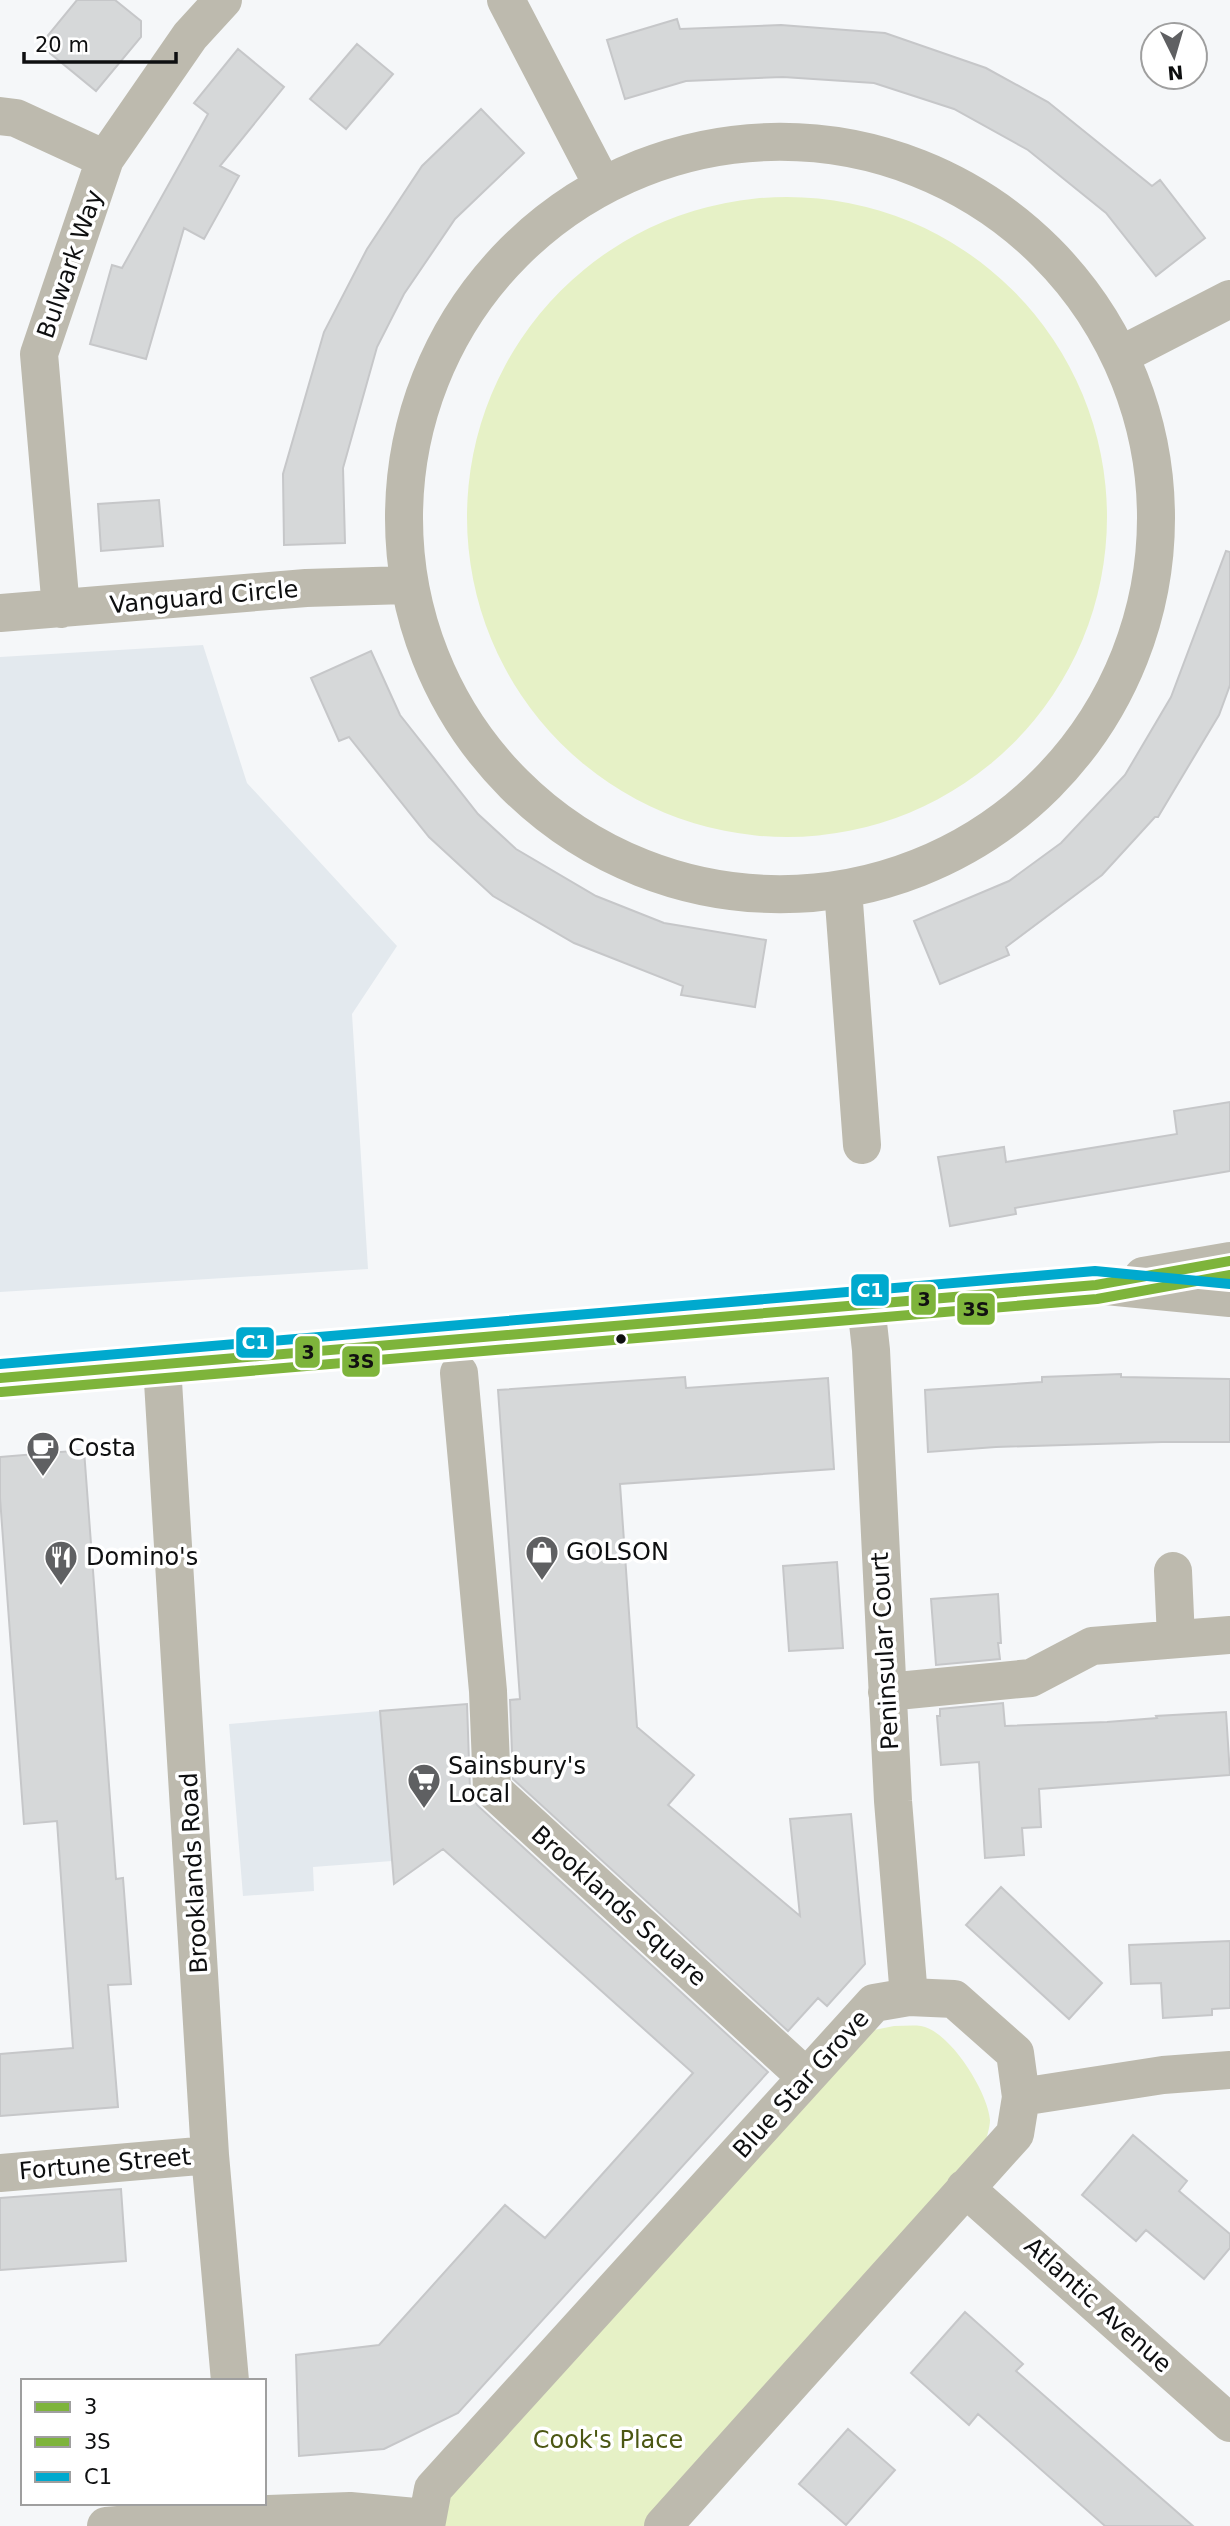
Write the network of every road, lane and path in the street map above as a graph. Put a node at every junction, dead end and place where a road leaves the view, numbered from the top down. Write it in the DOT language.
graph roads {
  1 [pos="223,0"];
  2 [pos="506,0"];
  3 [pos="0,116"];
  4 [pos="105,159"];
  5 [pos="602,184"];
  6 [pos="1230,299"];
  7 [pos="1121,355"];
  8 [pos="407,585"];
  9 [pos="61,608"];
  10 [pos="0,613"];
  11 [pos="843,889"];
  12 [pos="862,1145"];
  13 [pos="1230,1261"];
  14 [pos="1096,1284"];
  15 [pos="1230,1298"];
  16 [pos="866,1305"];
  17 [pos="162,1364"];
  18 [pos="458,1373"];
  19 [pos="0,1378"];
  20 [pos="1172,1571"];
  21 [pos="1230,1635"];
  22 [pos="1176,1639"];
  23 [pos="887,1692"];
  24 [pos="909,1997"];
  25 [pos="1230,2070"];
  26 [pos="807,2077"];
  27 [pos="1021,2097"];
  28 [pos="210,2155"];
  29 [pos="0,2173"];
  30 [pos="965,2188"];
  31 [pos="230,2379"];
  32 [pos="1230,2423"];
  33 [pos="241,2509"];
  34 [pos="426,2522"];
  35 [pos="106,2526"];
  36 [pos="663,2526"];
  1 -- 4 [label="street, Bulwark Way"];
  2 -- 5 [label="street"];
  3 -- 4 [label="street"];
  4 -- 9 [label="street, Bulwark Way"];
  5 -- 7 [label="street"];
  5 -- 8 [label="street"];
  6 -- 7 [label="street"];
  7 -- 11 [label="street"];
  8 -- 9 [label="street, Vanguard Circle"];
  8 -- 11 [label="street"];
  9 -- 10 [label="street, Vanguard Circle"];
  11 -- 12 [label="street"];
  13 -- 14 [label="street"];
  14 -- 15 [label="street"];
  14 -- 16 [label="street"];
  16 -- 17 [label="street"];
  16 -- 23 [label="street, Peninsular Court"];
  17 -- 19 [label="street"];
  17 -- 28 [label="street, Brooklands Road"];
  18 -- 26 [label="street, Brooklands Square"];
  20 -- 22 [label="street"];
  21 -- 22 [label="street"];
  22 -- 23 [label="street"];
  23 -- 24 [label="street, Peninsular Court"];
  24 -- 26 [label="street, Blue Star Grove"];
  24 -- 27 [label="street, Blue Star Grove"];
  25 -- 27 [label="street"];
  26 -- 34 [label="street, Blue Star Grove"];
  27 -- 30 [label="street, Blue Star Grove"];
  28 -- 29 [label="street, Fortune Street"];
  28 -- 31 [label="street, Brooklands Road"];
  30 -- 32 [label="street, Atlantic Avenue"];
  30 -- 36 [label="street, Blue Star Grove"];
  33 -- 34 [label="street"];
  33 -- 35 [label="street"];
}
